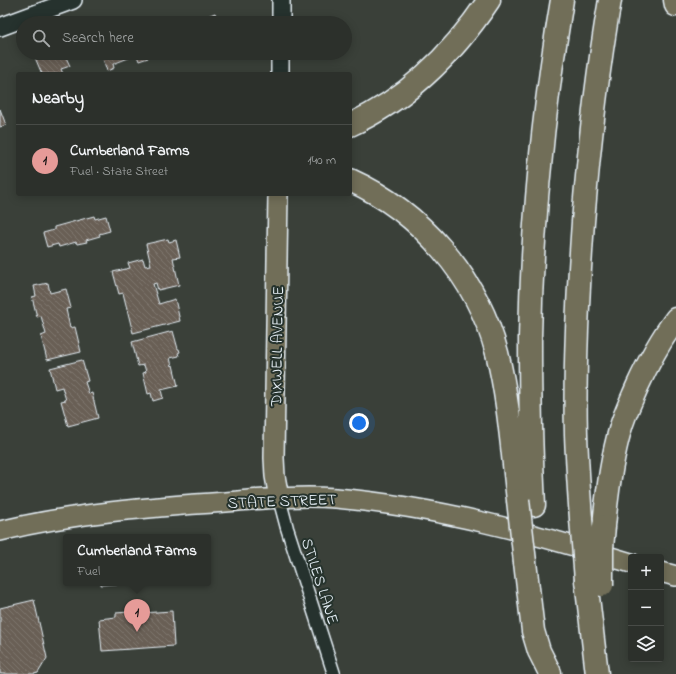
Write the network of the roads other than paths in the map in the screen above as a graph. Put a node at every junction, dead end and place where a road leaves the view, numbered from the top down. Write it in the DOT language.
graph roads {
  1 [pos="73,0"];
  2 [pos="281,0"];
  3 [pos="489,0"];
  4 [pos="562,0"];
  5 [pos="610,0"];
  6 [pos="675,0"];
  7 [pos="676,5"];
  8 [pos="30,16"];
  9 [pos="281,16"];
  10 [pos="16,21"];
  11 [pos="0,27"];
  12 [pos="280,60"];
  13 [pos="280,72"];
  14 [pos="352,124"];
  15 [pos="352,181"];
  16 [pos="278,196"];
  17 [pos="676,319"];
  18 [pos="279,498"];
  19 [pos="526,503"];
  20 [pos="0,531"];
  21 [pos="628,562"];
  22 [pos="664,573"];
  23 [pos="676,576"];
  24 [pos="594,583"];
  25 [pos="597,670"];
  26 [pos="334,674"];
  27 [pos="550,674"];
  1 -- 8 [label="main road"];
  2 -- 9 [label="main road"];
  3 -- 14 [label="highway"];
  4 -- 19 [label="highway"];
  5 -- 24 [label="highway, bridge"];
  6 -- 7 [label="highway"];
  10 -- 11 [label="main road"];
  12 -- 13 [label="main road"];
  15 -- 19 [label="highway"];
  16 -- 18 [label="main road, DIXWELL AVENUE"];
  17 -- 24 [label="highway, bridge"];
  18 -- 20 [label="main road, STATE STREET"];
  18 -- 21 [label="main road, STATE STREET"];
  18 -- 26 [label="street, STILES LANE"];
  19 -- 27 [label="highway"];
  22 -- 23 [label="main road"];
  24 -- 25 [label="highway"];
}
